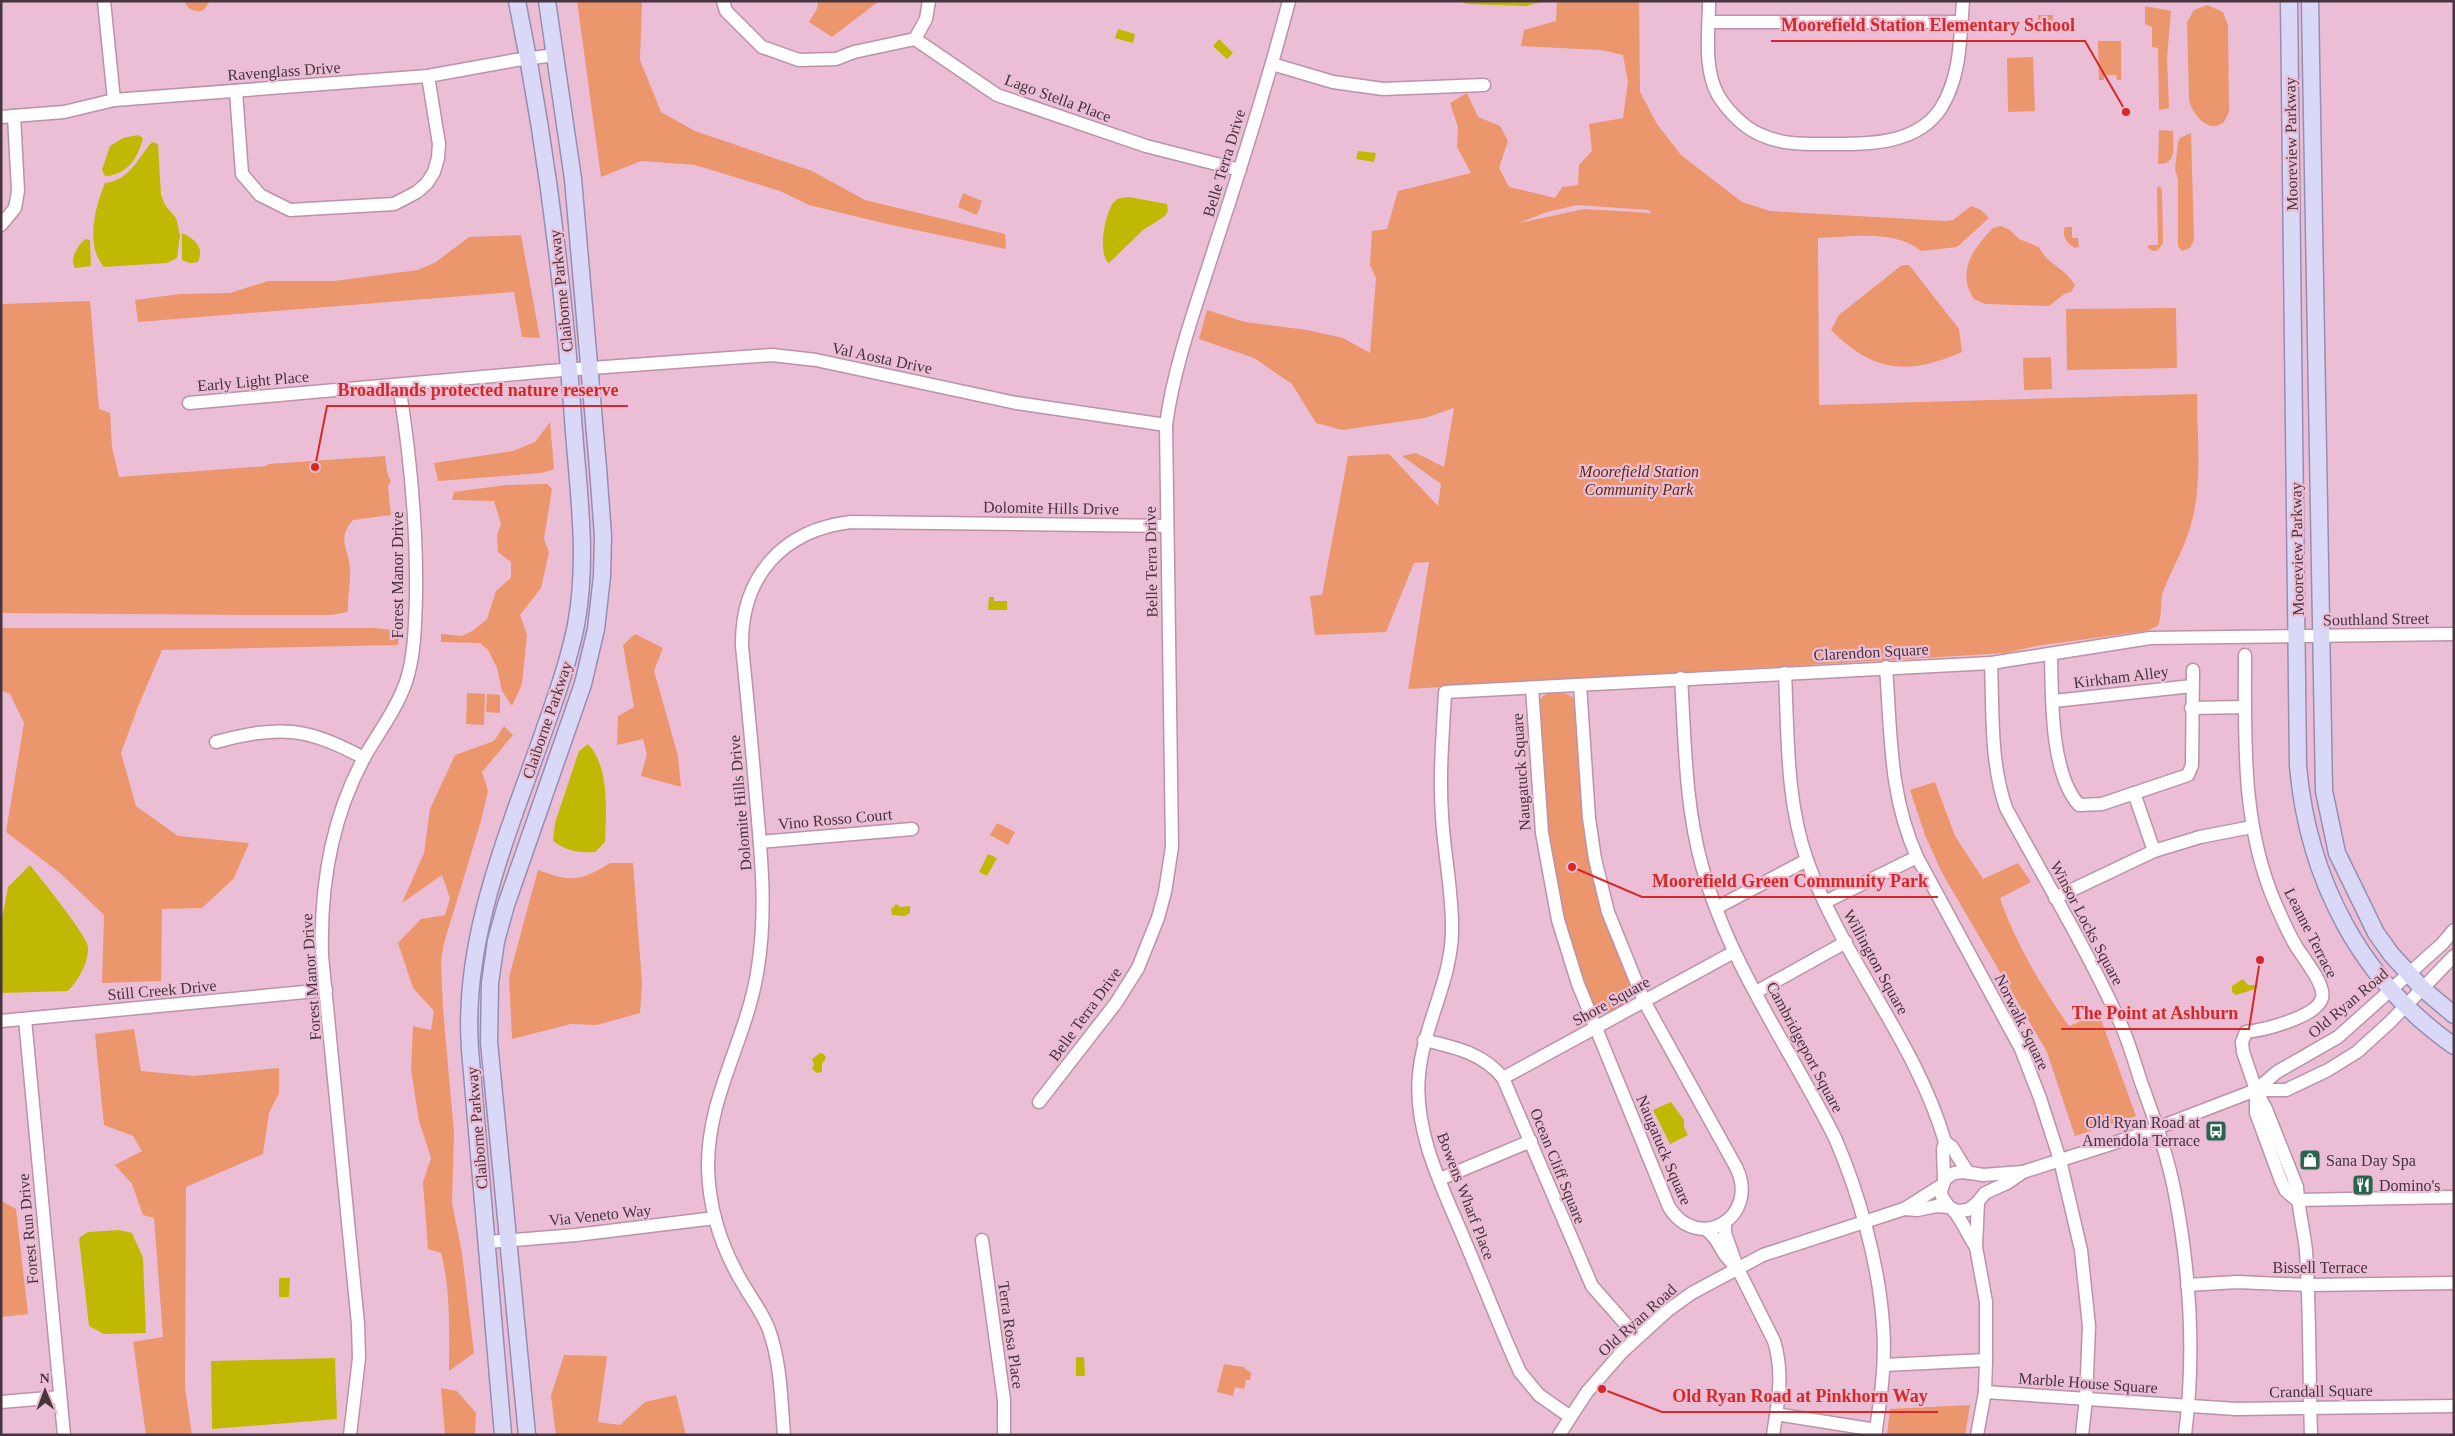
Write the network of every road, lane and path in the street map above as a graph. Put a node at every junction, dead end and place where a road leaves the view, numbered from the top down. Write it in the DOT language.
graph roads {
  1 [pos="104,1"];
  2 [pos="517,1"];
  3 [pos="547,1"];
  4 [pos="723,1"];
  5 [pos="929,1"];
  6 [pos="1289,1"];
  7 [pos="1709,1"];
  8 [pos="1963,1"];
  9 [pos="2289,1"];
  10 [pos="2310,1"];
  11 [pos="1709,22"];
  12 [pos="1961,22"];
  13 [pos="915,39"];
  14 [pos="556,55"];
  15 [pos="529,59"];
  16 [pos="1272,64"];
  17 [pos="428,76"];
  18 [pos="1484,85"];
  19 [pos="236,91"];
  20 [pos="114,100"];
  21 [pos="7,116"];
  22 [pos="1240,170"];
  23 [pos="1,225"];
  24 [pos="588,369"];
  25 [pos="569,370"];
  26 [pos="400,384"];
  27 [pos="189,403"];
  28 [pos="1166,425"];
  29 [pos="1167,526"];
  30 [pos="2454,634"];
  31 [pos="2298,636"];
  32 [pos="2319,636"];
  33 [pos="2051,654"];
  34 [pos="2245,655"];
  35 [pos="1991,663"];
  36 [pos="1886,667"];
  37 [pos="2193,670"];
  38 [pos="1785,672"];
  39 [pos="1681,678"];
  40 [pos="1580,685"];
  41 [pos="2192,686"];
  42 [pos="1532,688"];
  43 [pos="1445,692"];
  44 [pos="2054,702"];
  45 [pos="2245,707"];
  46 [pos="2192,708"];
  47 [pos="216,742"];
  48 [pos="364,758"];
  49 [pos="2134,793"];
  50 [pos="2252,827"];
  51 [pos="912,829"];
  52 [pos="760,842"];
  53 [pos="2154,851"];
  54 [pos="1917,857"];
  55 [pos="1807,860"];
  56 [pos="2055,898"];
  57 [pos="1825,902"];
  58 [pos="1716,908"];
  59 [pos="2454,930"];
  60 [pos="1846,942"];
  61 [pos="1734,952"];
  62 [pos="2454,956"];
  63 [pos="2409,973"];
  64 [pos="2422,988"];
  65 [pos="2391,989"];
  66 [pos="326,990"];
  67 [pos="1756,992"];
  68 [pos="1644,1002"];
  69 [pos="2406,1005"];
  70 [pos="2454,1015"];
  71 [pos="25,1019"];
  72 [pos="1,1021"];
  73 [pos="1596,1028"];
  74 [pos="1424,1040"];
  75 [pos="2452,1046"];
  76 [pos="1503,1078"];
  77 [pos="2256,1090"];
  78 [pos="1039,1102"];
  79 [pos="2157,1128"];
  80 [pos="1531,1141"];
  81 [pos="1945,1142"];
  82 [pos="2060,1160"];
  83 [pos="2022,1172"];
  84 [pos="1970,1174"];
  85 [pos="1440,1179"];
  86 [pos="1943,1183"];
  87 [pos="2454,1197"];
  88 [pos="2297,1200"];
  89 [pos="1979,1201"];
  90 [pos="1950,1208"];
  91 [pos="1904,1209"];
  92 [pos="715,1218"];
  93 [pos="1863,1222"];
  94 [pos="1725,1223"];
  95 [pos="1705,1229"];
  96 [pos="508,1240"];
  97 [pos="982,1240"];
  98 [pos="488,1242"];
  99 [pos="1976,1247"];
  100 [pos="1736,1267"];
  101 [pos="2454,1283"];
  102 [pos="2308,1284"];
  103 [pos="2187,1285"];
  104 [pos="1637,1337"];
  105 [pos="1986,1360"];
  106 [pos="1884,1365"];
  107 [pos="1984,1392"];
  108 [pos="60,1397"];
  109 [pos="2086,1399"];
  110 [pos="1,1402"];
  111 [pos="2189,1406"];
  112 [pos="2454,1406"];
  113 [pos="2310,1408"];
  114 [pos="1776,1414"];
  115 [pos="1569,1416"];
  116 [pos="1876,1432"];
  117 [pos="64,1435"];
  118 [pos="350,1435"];
  119 [pos="503,1435"];
  120 [pos="527,1435"];
  121 [pos="784,1435"];
  122 [pos="1004,1435"];
  123 [pos="1559,1435"];
  124 [pos="1773,1435"];
  125 [pos="1977,1435"];
  126 [pos="2082,1435"];
  127 [pos="2185,1435"];
  128 [pos="2311,1435"];
  1 -- 20 [label="street"];
  2 -- 15 [label="main road, Claiborne Parkway"];
  3 -- 14 [label="main road, Claiborne Parkway"];
  4 -- 13 [label="street"];
  5 -- 13 [label="street"];
  6 -- 16 [label="street, Belle Terra Drive"];
  7 -- 11 [label="street"];
  8 -- 12 [label="street"];
  9 -- 31 [label="main road, Mooreview Parkway"];
  10 -- 32 [label="main road, Mooreview Parkway"];
  11 -- 12 [label="street"];
  11 -- 12 [label="street"];
  13 -- 22 [label="street, Lago Stella Place"];
  14 -- 15 [label="street, Ravenglass Drive"];
  14 -- 24 [label="main road, Claiborne Parkway"];
  15 -- 17 [label="street, Ravenglass Drive"];
  15 -- 25 [label="main road, Claiborne Parkway"];
  16 -- 18 [label="street"];
  16 -- 22 [label="street, Belle Terra Drive"];
  17 -- 19 [label="street, Ravenglass Drive"];
  17 -- 19 [label="street"];
  19 -- 20 [label="street, Ravenglass Drive"];
  20 -- 21 [label="street, Ravenglass Drive"];
  21 -- 23 [label="street, Ravenglass Drive"];
  22 -- 28 [label="street, Belle Terra Drive"];
  24 -- 25 [label="street, Early Light Place"];
  24 -- 28 [label="street, Val Aosta Drive"];
  24 -- 96 [label="main road, Claiborne Parkway"];
  25 -- 26 [label="street, Early Light Place"];
  25 -- 98 [label="main road, Claiborne Parkway"];
  26 -- 27 [label="street, Early Light Place"];
  26 -- 48 [label="street, Forest Manor Drive"];
  28 -- 29 [label="street, Belle Terra Drive"];
  29 -- 52 [label="street, Dolomite Hills Drive"];
  29 -- 78 [label="street, Belle Terra Drive"];
  30 -- 32 [label="street, Southland Street"];
  31 -- 32 [label="street, Southland Street"];
  31 -- 33 [label="street, Clarendon Square"];
  31 -- 65 [label="main road, Mooreview Parkway"];
  32 -- 63 [label="main road, Mooreview Parkway"];
  33 -- 35 [label="street, Clarendon Square"];
  33 -- 44 [label="street"];
  34 -- 45 [label="street, Leanne Terrace"];
  35 -- 36 [label="street, Clarendon Square"];
  35 -- 56 [label="street, Winsor Locks Square"];
  36 -- 38 [label="street, Clarendon Square"];
  36 -- 54 [label="street, Norwalk Square"];
  37 -- 41 [label="street"];
  38 -- 39 [label="street, Clarendon Square"];
  38 -- 55 [label="street, Willington Square"];
  39 -- 40 [label="street, Clarendon Square"];
  39 -- 58 [label="street, Cambridgeport Square"];
  40 -- 42 [label="street, Clarendon Square"];
  40 -- 68 [label="street"];
  41 -- 44 [label="street, Kirkham Alley"];
  41 -- 46 [label="street"];
  42 -- 43 [label="street, Clarendon Square"];
  42 -- 73 [label="street, Naugatuck Square"];
  43 -- 74 [label="street, Bowens Wharf Place"];
  44 -- 49 [label="street"];
  45 -- 46 [label="street"];
  45 -- 50 [label="street, Leanne Terrace"];
  46 -- 49 [label="street"];
  47 -- 48 [label="street"];
  48 -- 66 [label="street, Forest Manor Drive"];
  49 -- 53 [label="street"];
  50 -- 53 [label="street"];
  50 -- 77 [label="street, Leanne Terrace"];
  51 -- 52 [label="street, Vino Rosso Court"];
  52 -- 92 [label="street, Dolomite Hills Drive"];
  53 -- 56 [label="street"];
  54 -- 57 [label="street"];
  54 -- 82 [label="street, Norwalk Square"];
  55 -- 57 [label="street, Willington Square"];
  55 -- 58 [label="street"];
  56 -- 79 [label="street, Winsor Locks Square"];
  57 -- 60 [label="street, Willington Square"];
  58 -- 61 [label="street, Cambridgeport Square"];
  59 -- 63 [label="street, Old Ryan Road"];
  60 -- 67 [label="street"];
  60 -- 81 [label="street, Willington Square"];
  61 -- 67 [label="street, Cambridgeport Square"];
  61 -- 68 [label="street, Shore Square"];
  62 -- 64 [label="street, Old Ryan Road"];
  63 -- 64 [label="main road, Mooreview Parkway"];
  63 -- 65 [label="street, Old Ryan Road"];
  64 -- 69 [label="street, Old Ryan Road"];
  64 -- 70 [label="main road, Mooreview Parkway"];
  65 -- 69 [label="main road, Mooreview Parkway"];
  65 -- 77 [label="street, Old Ryan Road"];
  66 -- 71 [label="street, Still Creek Drive"];
  66 -- 118 [label="street, Forest Manor Drive"];
  67 -- 93 [label="street, Cambridgeport Square"];
  68 -- 73 [label="street, Shore Square"];
  68 -- 94 [label="street"];
  69 -- 75 [label="main road, Mooreview Parkway"];
  69 -- 77 [label="street, Old Ryan Road"];
  71 -- 72 [label="street, Still Creek Drive"];
  71 -- 108 [label="street, Forest Run Drive"];
  73 -- 76 [label="street, Shore Square"];
  73 -- 95 [label="street, Naugatuck Square"];
  74 -- 76 [label="street, Ocean Cliff Square"];
  74 -- 85 [label="street, Bowens Wharf Place"];
  76 -- 80 [label="street, Ocean Cliff Square"];
  77 -- 79 [label="street, Old Ryan Road"];
  77 -- 88 [label="street, Leanne Terrace"];
  79 -- 82 [label="street, Old Ryan Road"];
  79 -- 103 [label="street, Winsor Locks Square"];
  80 -- 85 [label="street"];
  80 -- 104 [label="street, Ocean Cliff Square"];
  81 -- 84 [label="street, Willington Square"];
  81 -- 86 [label="street, Willington Square"];
  82 -- 83 [label="street, Old Ryan Road"];
  82 -- 109 [label="street, Norwalk Square"];
  83 -- 84 [label="street, Old Ryan Road"];
  83 -- 89 [label="street, Old Ryan Road"];
  84 -- 86 [label="street, Old Ryan Road"];
  84 -- 89 [label="street"];
  85 -- 115 [label="street, Bowens Wharf Place"];
  86 -- 90 [label="street"];
  86 -- 91 [label="street, Old Ryan Road"];
  87 -- 88 [label="street"];
  88 -- 102 [label="street"];
  89 -- 90 [label="street, Old Ryan Road"];
  89 -- 99 [label="street"];
  90 -- 91 [label="street, Old Ryan Road"];
  90 -- 99 [label="street"];
  91 -- 93 [label="street, Old Ryan Road"];
  92 -- 96 [label="street, Via Veneto Way"];
  92 -- 121 [label="street, Dolomite Hills Drive"];
  93 -- 100 [label="street, Old Ryan Road"];
  93 -- 106 [label="street, Cambridgeport Square"];
  94 -- 95 [label="street"];
  94 -- 100 [label="street"];
  95 -- 100 [label="street"];
  96 -- 98 [label="street, Via Veneto Way"];
  96 -- 120 [label="main road, Claiborne Parkway"];
  97 -- 122 [label="street, Terra Rosa Place"];
  98 -- 119 [label="main road, Claiborne Parkway"];
  99 -- 105 [label="street"];
  100 -- 104 [label="street, Old Ryan Road"];
  100 -- 114 [label="street"];
  101 -- 102 [label="street, Bissell Terrace"];
  102 -- 103 [label="street, Bissell Terrace"];
  102 -- 113 [label="street"];
  103 -- 111 [label="street, Winsor Locks Square"];
  104 -- 115 [label="street, Old Ryan Road"];
  105 -- 106 [label="street"];
  105 -- 107 [label="street"];
  106 -- 116 [label="street, Cambridgeport Square"];
  107 -- 109 [label="street, Marble House Square"];
  107 -- 125 [label="street"];
  108 -- 110 [label="street"];
  108 -- 117 [label="street, Forest Run Drive"];
  109 -- 111 [label="street, Marble House Square"];
  109 -- 126 [label="street, Norwalk Square"];
  111 -- 113 [label="street, Crandall Square"];
  111 -- 127 [label="street, Winsor Locks Square"];
  112 -- 113 [label="street, Crandall Square"];
  113 -- 128 [label="street"];
  114 -- 116 [label="street"];
  114 -- 124 [label="street"];
  115 -- 123 [label="street, Old Ryan Road"];
}
